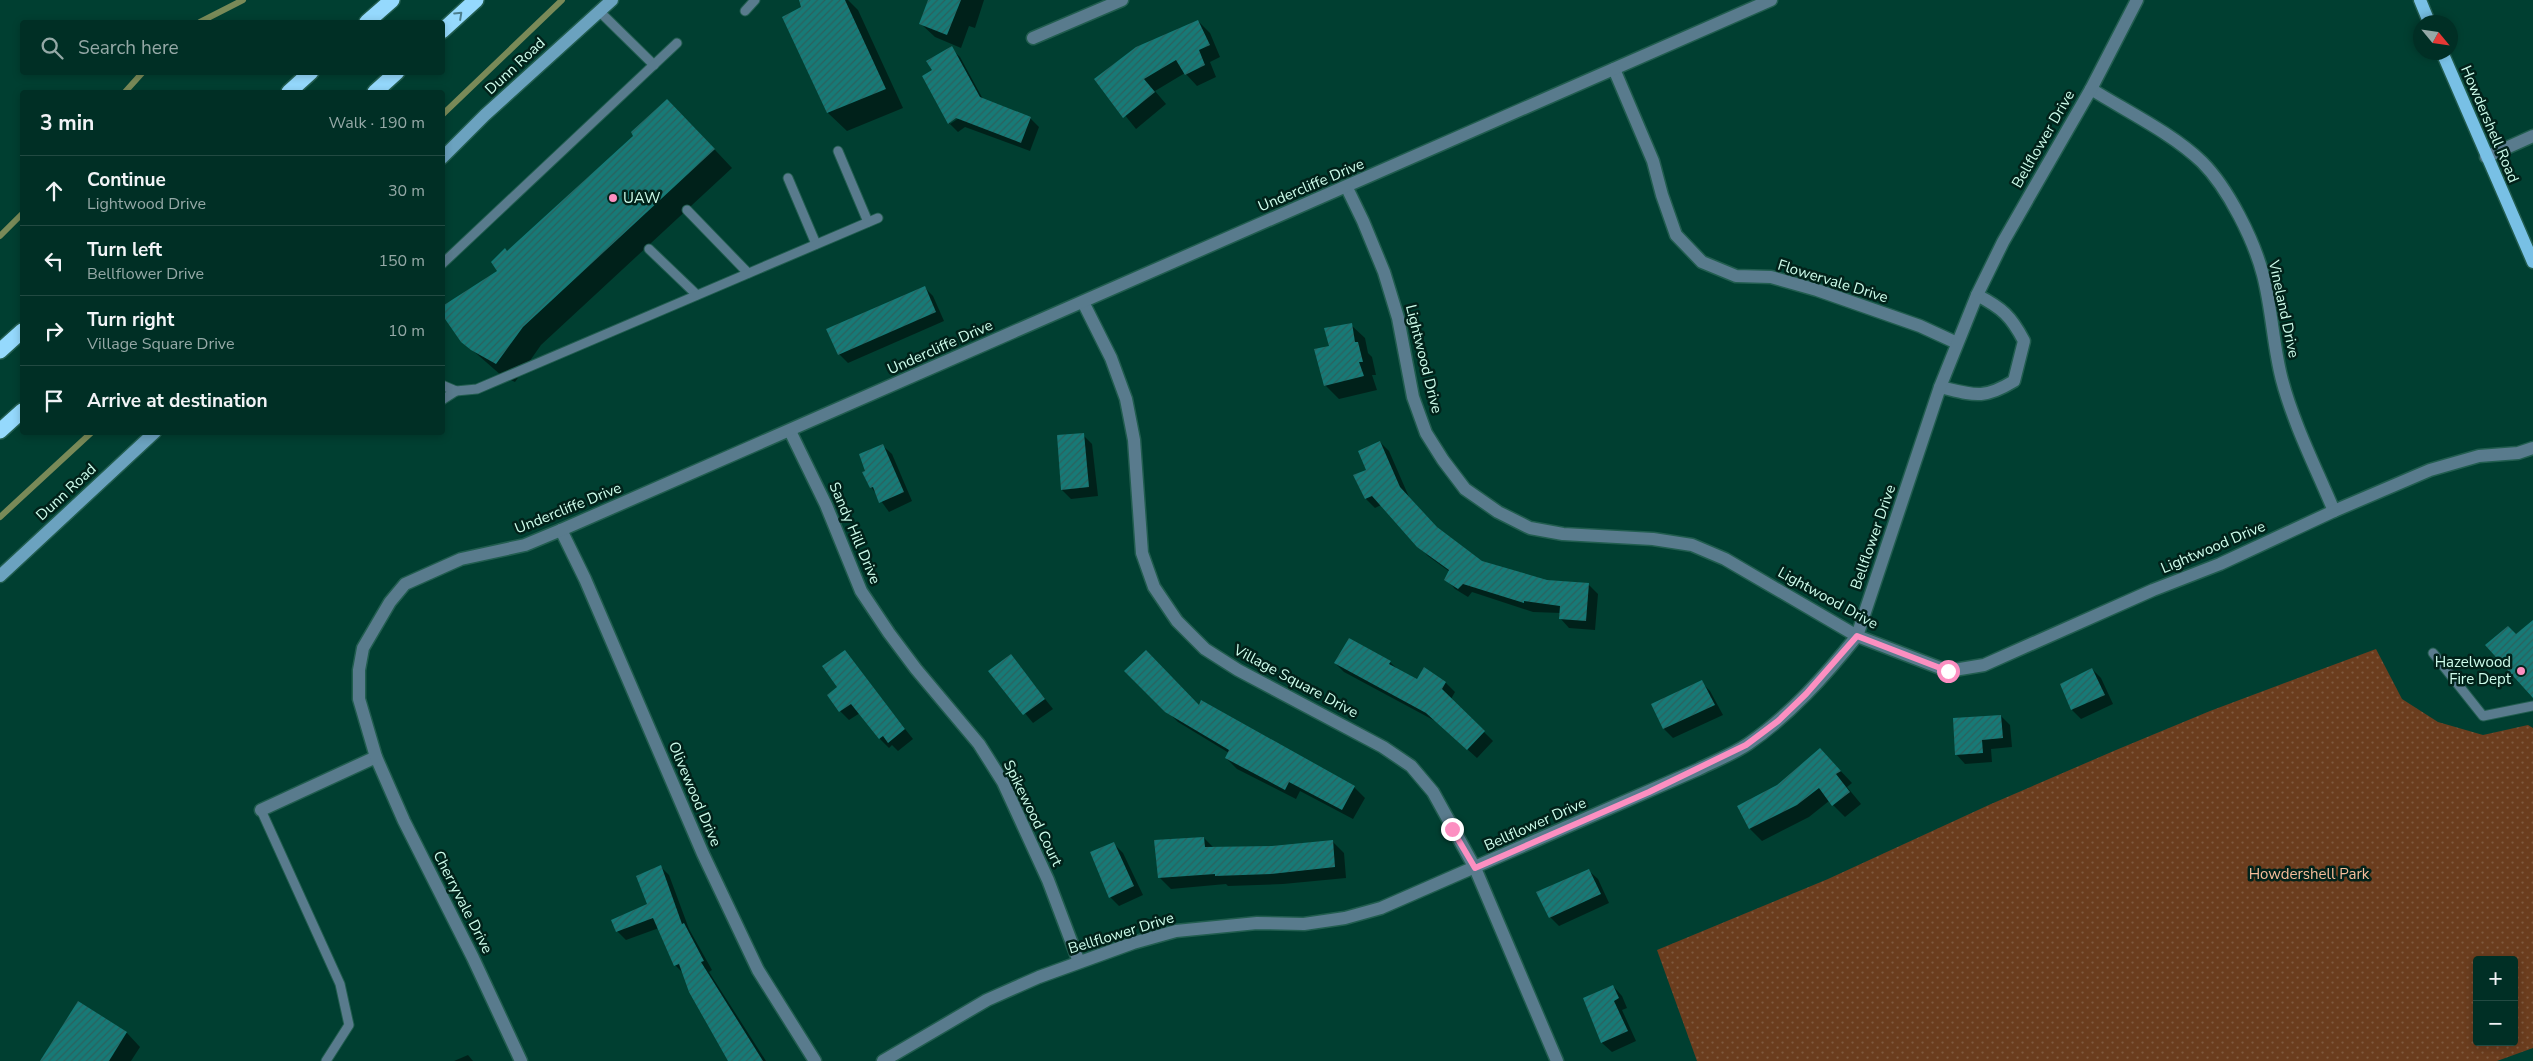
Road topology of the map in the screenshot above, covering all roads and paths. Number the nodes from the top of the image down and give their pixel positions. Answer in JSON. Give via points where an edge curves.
{"nodes":[{"id":1,"x":392,"y":0,"type":"edge"},
{"id":2,"x":476,"y":0,"type":"edge"},
{"id":3,"x":612,"y":0,"type":"edge"},
{"id":4,"x":755,"y":0,"type":"edge"},
{"id":5,"x":1122,"y":0,"type":"edge"},
{"id":6,"x":1772,"y":0,"type":"edge"},
{"id":7,"x":2137,"y":0,"type":"edge"},
{"id":8,"x":2420,"y":0,"type":"edge"},
{"id":9,"x":599,"y":11,"type":"junction"},
{"id":10,"x":744,"y":11,"type":"dead end"},
{"id":11,"x":2426,"y":15,"type":"edge"},
{"id":12,"x":369,"y":20,"type":"edge"},
{"id":13,"x":445,"y":28,"type":"edge"},
{"id":14,"x":1033,"y":38,"type":"dead end"},
{"id":15,"x":677,"y":43,"type":"dead end"},
{"id":16,"x":2445,"y":60,"type":"edge"},
{"id":17,"x":654,"y":65,"type":"junction"},
{"id":18,"x":1614,"y":69,"type":"junction"},
{"id":19,"x":308,"y":75,"type":"edge"},
{"id":20,"x":394,"y":75,"type":"edge"},
{"id":21,"x":2091,"y":89,"type":"junction"},
{"id":22,"x":291,"y":90,"type":"edge"},
{"id":23,"x":377,"y":90,"type":"edge"},
{"id":24,"x":2533,"y":136,"type":"edge"},
{"id":25,"x":838,"y":150,"type":"dead end"},
{"id":26,"x":445,"y":155,"type":"edge"},
{"id":27,"x":2486,"y":157,"type":"junction"},
{"id":28,"x":788,"y":178,"type":"dead end"},
{"id":29,"x":1347,"y":188,"type":"junction"},
{"id":30,"x":687,"y":210,"type":"dead end"},
{"id":31,"x":878,"y":218,"type":"dead end"},
{"id":32,"x":868,"y":222,"type":"junction"},
{"id":33,"x":816,"y":244,"type":"junction"},
{"id":34,"x":649,"y":250,"type":"dead end"},
{"id":35,"x":445,"y":261,"type":"edge"},
{"id":36,"x":2533,"y":262,"type":"edge"},
{"id":37,"x":748,"y":273,"type":"junction"},
{"id":38,"x":697,"y":295,"type":"junction"},
{"id":39,"x":1977,"y":295,"type":"junction"},
{"id":40,"x":1083,"y":302,"type":"junction"},
{"id":41,"x":20,"y":333,"type":"edge"},
{"id":42,"x":1957,"y":343,"type":"junction"},
{"id":43,"x":0,"y":351,"type":"edge"},
{"id":44,"x":445,"y":386,"type":"edge"},
{"id":45,"x":1940,"y":387,"type":"junction"},
{"id":46,"x":456,"y":391,"type":"junction"},
{"id":47,"x":445,"y":398,"type":"edge"},
{"id":48,"x":20,"y":413,"type":"edge"},
{"id":49,"x":0,"y":431,"type":"edge"},
{"id":50,"x":790,"y":431,"type":"junction"},
{"id":51,"x":152,"y":435,"type":"edge"},
{"id":52,"x":2533,"y":448,"type":"edge"},
{"id":53,"x":2334,"y":511,"type":"junction"},
{"id":54,"x":561,"y":530,"type":"junction"},
{"id":55,"x":0,"y":576,"type":"edge"},
{"id":56,"x":1857,"y":636,"type":"junction"},
{"id":57,"x":2432,"y":653,"type":"dead end"},
{"id":58,"x":916,"y":669,"type":"joint"},
{"id":59,"x":2533,"y":706,"type":"edge"},
{"id":60,"x":376,"y":757,"type":"junction"},
{"id":61,"x":261,"y":810,"type":"joint"},
{"id":62,"x":1475,"y":868,"type":"junction"},
{"id":63,"x":1079,"y":962,"type":"junction"},
{"id":64,"x":326,"y":1061,"type":"edge"},
{"id":65,"x":521,"y":1061,"type":"edge"},
{"id":66,"x":815,"y":1061,"type":"edge"},
{"id":67,"x":883,"y":1061,"type":"edge"},
{"id":68,"x":1557,"y":1061,"type":"edge"}],
"edges":[{"from":1,"to":12,"type":"highway"},
{"from":13,"to":2,"type":"highway","one_way":true},
{"from":3,"to":9,"type":"street","name":"Dunn Road"},
{"from":4,"to":10,"type":"lane"},
{"from":5,"to":14,"type":"street"},
{"from":6,"to":18,"type":"street","name":"Undercliffe Drive"},
{"from":7,"to":21,"type":"street","name":"Bellflower Drive"},
{"from":8,"to":11,"type":"main road"},
{"from":9,"to":17,"type":"lane"},
{"from":9,"to":26,"type":"street","name":"Dunn Road"},
{"from":15,"to":17,"type":"lane"},
{"from":16,"to":27,"type":"main road","name":"Howdershell Road"},
{"from":17,"to":35,"type":"lane"},
{"from":18,"to":29,"type":"street","name":"Undercliffe Drive"},
{"from":18,"to":42,"type":"street","name":"Flowervale Drive","via":[[1653,161],[1676,235],[1702,262],[1736,276],[1771,277],[1817,290],[1920,326]]},
{"from":19,"to":22,"type":"highway"},
{"from":20,"to":23,"type":"highway"},
{"from":21,"to":39,"type":"street","name":"Bellflower Drive"},
{"from":21,"to":53,"type":"street","name":"Vineland Drive","via":[[2172,139],[2202,162],[2229,198],[2263,274],[2281,379]]},
{"from":24,"to":27,"type":"street"},
{"from":25,"to":32,"type":"lane"},
{"from":27,"to":36,"type":"main road","name":"Howdershell Road"},
{"from":28,"to":33,"type":"lane"},
{"from":29,"to":40,"type":"street","name":"Undercliffe Drive"},
{"from":29,"to":56,"type":"street","name":"Lightwood Drive","via":[[1384,272],[1398,318],[1413,397],[1426,433],[1465,489],[1498,512],[1530,528],[1692,546],[1725,559]]},
{"from":30,"to":37,"type":"lane"},
{"from":31,"to":32,"type":"lane"},
{"from":32,"to":33,"type":"lane"},
{"from":33,"to":37,"type":"lane"},
{"from":34,"to":38,"type":"lane"},
{"from":37,"to":38,"type":"lane"},
{"from":38,"to":46,"type":"lane","via":[[477,389]]},
{"from":39,"to":42,"type":"street","name":"Bellflower Drive"},
{"from":39,"to":45,"type":"street","via":[[1999,307],[2014,321],[2024,341],[2014,381],[1994,393],[1972,394]]},
{"from":40,"to":50,"type":"street","name":"Undercliffe Drive"},
{"from":40,"to":62,"type":"street","name":"Village Square Drive","via":[[1111,358],[1126,399],[1134,440],[1142,553],[1154,587],[1177,621],[1204,649],[1383,746],[1410,766],[1433,792]]},
{"from":41,"to":43,"type":"highway"},
{"from":42,"to":45,"type":"street","name":"Bellflower Drive"},
{"from":44,"to":46,"type":"lane"},
{"from":45,"to":56,"type":"street","name":"Bellflower Drive"},
{"from":46,"to":47,"type":"lane"},
{"from":48,"to":49,"type":"highway"},
{"from":50,"to":54,"type":"street","name":"Undercliffe Drive"},
{"from":50,"to":58,"type":"street","name":"Sandy Hill Drive","via":[[826,505],[861,591]]},
{"from":51,"to":55,"type":"street","name":"Dunn Road"},
{"from":52,"to":53,"type":"street","name":"Lightwood Drive","via":[[2518,453],[2479,456],[2430,470]]},
{"from":53,"to":56,"type":"street","name":"Lightwood Drive","via":[[2220,564],[1984,665],[1948,671]]},
{"from":54,"to":60,"type":"street","name":"Undercliffe Drive","via":[[525,545],[461,559],[429,572],[405,584],[390,602],[363,648],[359,670],[359,699]]},
{"from":54,"to":66,"type":"street","name":"Olivewood Drive","via":[[715,881],[758,970]]},
{"from":56,"to":62,"type":"street","name":"Bellflower Drive","via":[[1806,694],[1746,745],[1658,788]]},
{"from":57,"to":59,"type":"lane","via":[[2483,716]]},
{"from":58,"to":63,"type":"street","name":"Spikewood Court","via":[[979,744],[1003,782],[1048,880]]},
{"from":60,"to":61,"type":"street"},
{"from":60,"to":65,"type":"street","name":"Cherryvale Drive"},
{"from":61,"to":64,"type":"lane","via":[[340,984],[349,1025]]},
{"from":62,"to":63,"type":"street","name":"Bellflower Drive","via":[[1381,908],[1345,918],[1304,924],[1257,923],[1176,931]]},
{"from":62,"to":68,"type":"street","name":"Village Square Drive"},
{"from":63,"to":67,"type":"street","name":"Bellflower Drive","via":[[987,1000]]}]}
